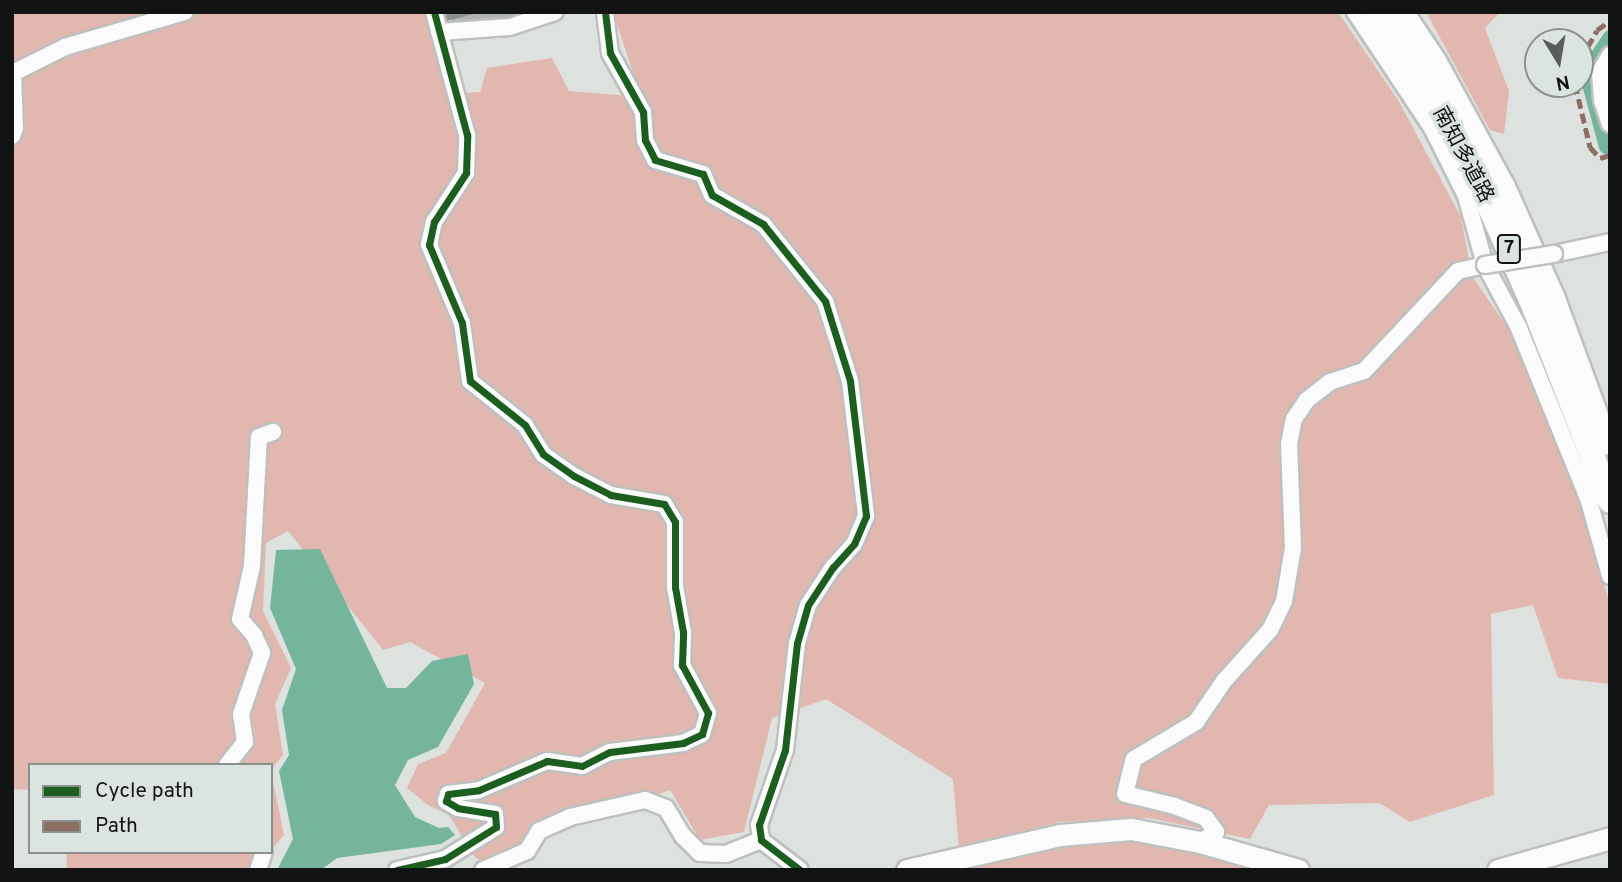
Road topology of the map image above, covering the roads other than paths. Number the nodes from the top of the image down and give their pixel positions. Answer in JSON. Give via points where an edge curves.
{"nodes":[{"id":1,"x":185,"y":12,"type":"edge"},
{"id":2,"x":434,"y":12,"type":"edge"},
{"id":3,"x":555,"y":12,"type":"edge"},
{"id":4,"x":605,"y":12,"type":"edge"},
{"id":5,"x":1355,"y":12,"type":"edge"},
{"id":6,"x":1378,"y":12,"type":"edge"},
{"id":7,"x":1401,"y":12,"type":"edge"},
{"id":8,"x":439,"y":32,"type":"junction"},
{"id":9,"x":1610,"y":55,"type":"edge"},
{"id":10,"x":1610,"y":124,"type":"edge"},
{"id":11,"x":12,"y":136,"type":"edge"},
{"id":12,"x":1610,"y":242,"type":"edge"},
{"id":13,"x":1485,"y":265,"type":"junction"},
{"id":14,"x":273,"y":432,"type":"dead end"},
{"id":15,"x":1610,"y":453,"type":"edge"},
{"id":16,"x":1610,"y":501,"type":"edge"},
{"id":17,"x":1610,"y":576,"type":"edge"},
{"id":18,"x":229,"y":763,"type":"edge"},
{"id":19,"x":1610,"y":838,"type":"edge"},
{"id":20,"x":761,"y":840,"type":"junction"},
{"id":21,"x":1200,"y":842,"type":"junction"},
{"id":22,"x":397,"y":870,"type":"edge"},
{"id":23,"x":483,"y":870,"type":"edge"},
{"id":24,"x":800,"y":870,"type":"edge"},
{"id":25,"x":907,"y":870,"type":"edge"},
{"id":26,"x":1298,"y":870,"type":"edge"},
{"id":27,"x":1498,"y":870,"type":"edge"}],
"edges":[{"from":1,"to":11,"type":"street","via":[[65,47],[13,73]]},
{"from":2,"to":8,"type":"street"},
{"from":3,"to":8,"type":"street","via":[[510,27]]},
{"from":4,"to":20,"type":"street","via":[[610,53],[643,112],[645,140],[655,160],[703,174],[712,195],[763,224],[825,301],[850,381],[866,516],[854,544],[808,605],[797,643],[785,750],[759,825]]},
{"from":5,"to":13,"type":"street","via":[[1432,128],[1466,196]]},
{"from":6,"to":16,"type":"highway","name":"南知多道路","number":"7","via":[[1416,70],[1484,194]]},
{"from":7,"to":15,"type":"highway","name":"南知多道路","number":"7","via":[[1461,108],[1514,212],[1553,299]]},
{"from":8,"to":22,"type":"street","via":[[467,135],[466,173],[433,222],[429,246],[462,323],[470,381],[525,425],[542,454],[574,476],[611,495],[664,505],[675,522],[682,665],[708,713],[702,734],[683,743],[610,752],[582,766],[547,761],[479,790],[448,794],[446,802],[458,808],[495,814],[496,827],[445,859]]},
{"from":9,"to":10,"type":"street","via":[[1600,72]]},
{"from":12,"to":13,"type":"street","bridge":true},
{"from":13,"to":17,"type":"street","via":[[1518,326],[1583,486]]},
{"from":13,"to":21,"type":"street","via":[[1458,271],[1364,371],[1330,382],[1307,400],[1294,419],[1289,444],[1293,548],[1284,601],[1269,631],[1224,681],[1196,722],[1133,759],[1125,794],[1206,818],[1216,832]]},
{"from":14,"to":18,"type":"street","via":[[259,437],[252,566],[240,619],[262,653],[241,714],[245,742]]},
{"from":19,"to":27,"type":"main road"},
{"from":20,"to":23,"type":"street","via":[[726,854],[700,853],[666,808],[645,800],[569,817],[539,831],[527,852]]},
{"from":20,"to":24,"type":"street"},
{"from":21,"to":25,"type":"main road","via":[[1131,829],[1060,835]]},
{"from":21,"to":26,"type":"main road"}]}
